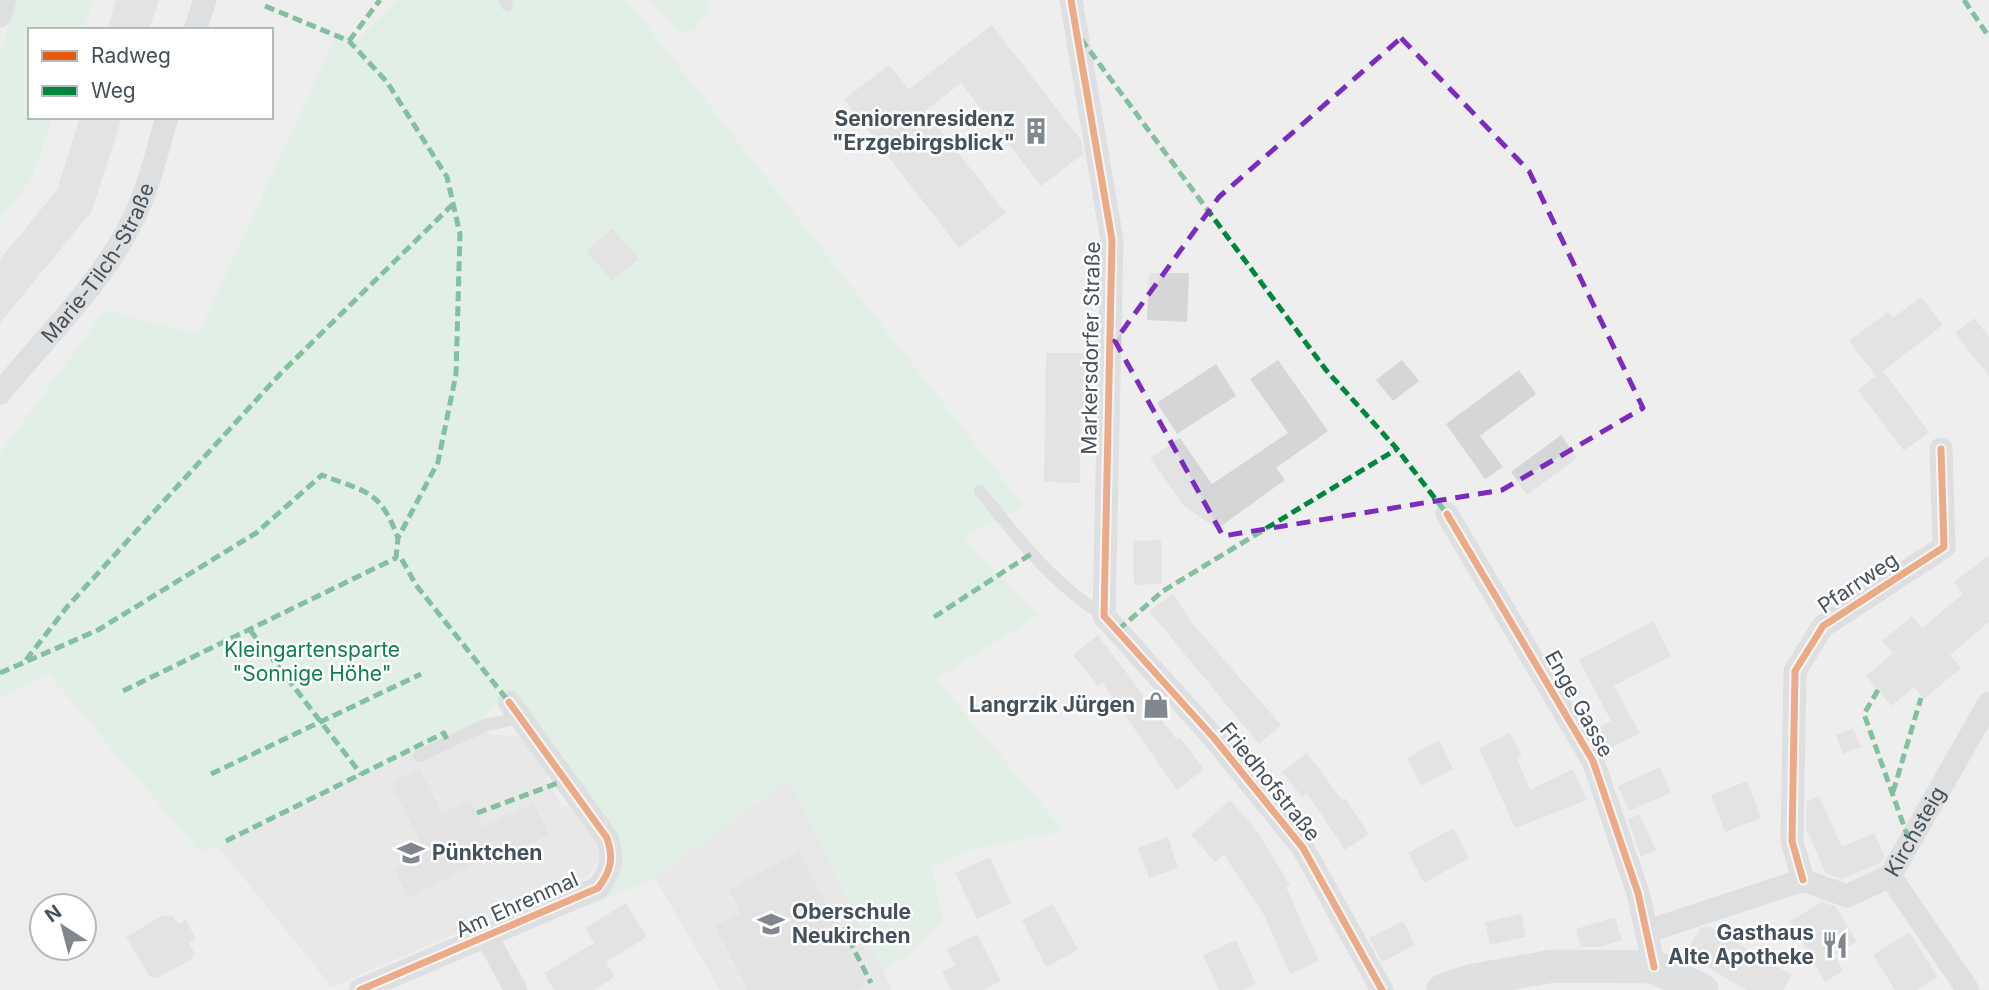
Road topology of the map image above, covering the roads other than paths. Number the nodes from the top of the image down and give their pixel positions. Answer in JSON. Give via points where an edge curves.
{"nodes":[{"id":1,"x":5,"y":0,"type":"edge"},
{"id":2,"x":205,"y":0,"type":"edge"},
{"id":3,"x":1071,"y":0,"type":"edge"},
{"id":4,"x":0,"y":16,"type":"edge"},
{"id":5,"x":196,"y":28,"type":"edge"},
{"id":6,"x":166,"y":119,"type":"edge"},
{"id":7,"x":0,"y":393,"type":"edge"},
{"id":8,"x":1941,"y":449,"type":"dead end"},
{"id":9,"x":981,"y":491,"type":"dead end"},
{"id":10,"x":1447,"y":514,"type":"dead end"},
{"id":11,"x":1104,"y":616,"type":"junction"},
{"id":12,"x":1989,"y":703,"type":"edge"},
{"id":13,"x":514,"y":710,"type":"joint"},
{"id":14,"x":419,"y":756,"type":"dead end"},
{"id":15,"x":1890,"y":876,"type":"junction"},
{"id":16,"x":1804,"y":880,"type":"junction"},
{"id":17,"x":1648,"y":931,"type":"junction"},
{"id":18,"x":487,"y":937,"type":"junction"},
{"id":19,"x":1654,"y":967,"type":"junction"},
{"id":20,"x":360,"y":990,"type":"edge"},
{"id":21,"x":516,"y":990,"type":"edge"},
{"id":22,"x":1382,"y":990,"type":"edge"},
{"id":23,"x":1443,"y":990,"type":"edge"},
{"id":24,"x":1702,"y":990,"type":"edge"},
{"id":25,"x":1968,"y":990,"type":"edge"}],
"edges":[{"from":1,"to":4,"type":"street"},
{"from":2,"to":5,"type":"street"},
{"from":3,"to":11,"type":"street","name":"Markersdorfer Straße","via":[[1112,240]]},
{"from":6,"to":7,"type":"street","name":"Marie-Tilch-Straße","via":[[139,208],[123,237],[101,271]]},
{"from":8,"to":16,"type":"street","name":"Pfarrweg","via":[[1944,547],[1823,625],[1795,671],[1792,841]]},
{"from":9,"to":11,"type":"lane","via":[[1021,543],[1070,594]]},
{"from":10,"to":17,"type":"street","name":"Enge Gasse","via":[[1593,761]]},
{"from":11,"to":22,"type":"street","name":"Friedhofstraße","via":[[1214,738],[1303,848]]},
{"from":12,"to":15,"type":"street","name":"Kirchsteig"},
{"from":13,"to":14,"type":"lane"},
{"from":13,"to":18,"type":"street","name":"Am Ehrenmal","via":[[596,820],[607,838],[612,864],[598,888]]},
{"from":15,"to":16,"type":"street","via":[[1847,896]]},
{"from":15,"to":25,"type":"street","name":"Kirchsteig"},
{"from":16,"to":17,"type":"street"},
{"from":17,"to":19,"type":"street","name":"Enge Gasse"},
{"from":18,"to":20,"type":"street","name":"Am Ehrenmal"},
{"from":18,"to":21,"type":"street"},
{"from":19,"to":23,"type":"main road","via":[[1553,966]]},
{"from":19,"to":24,"type":"main road"}]}
